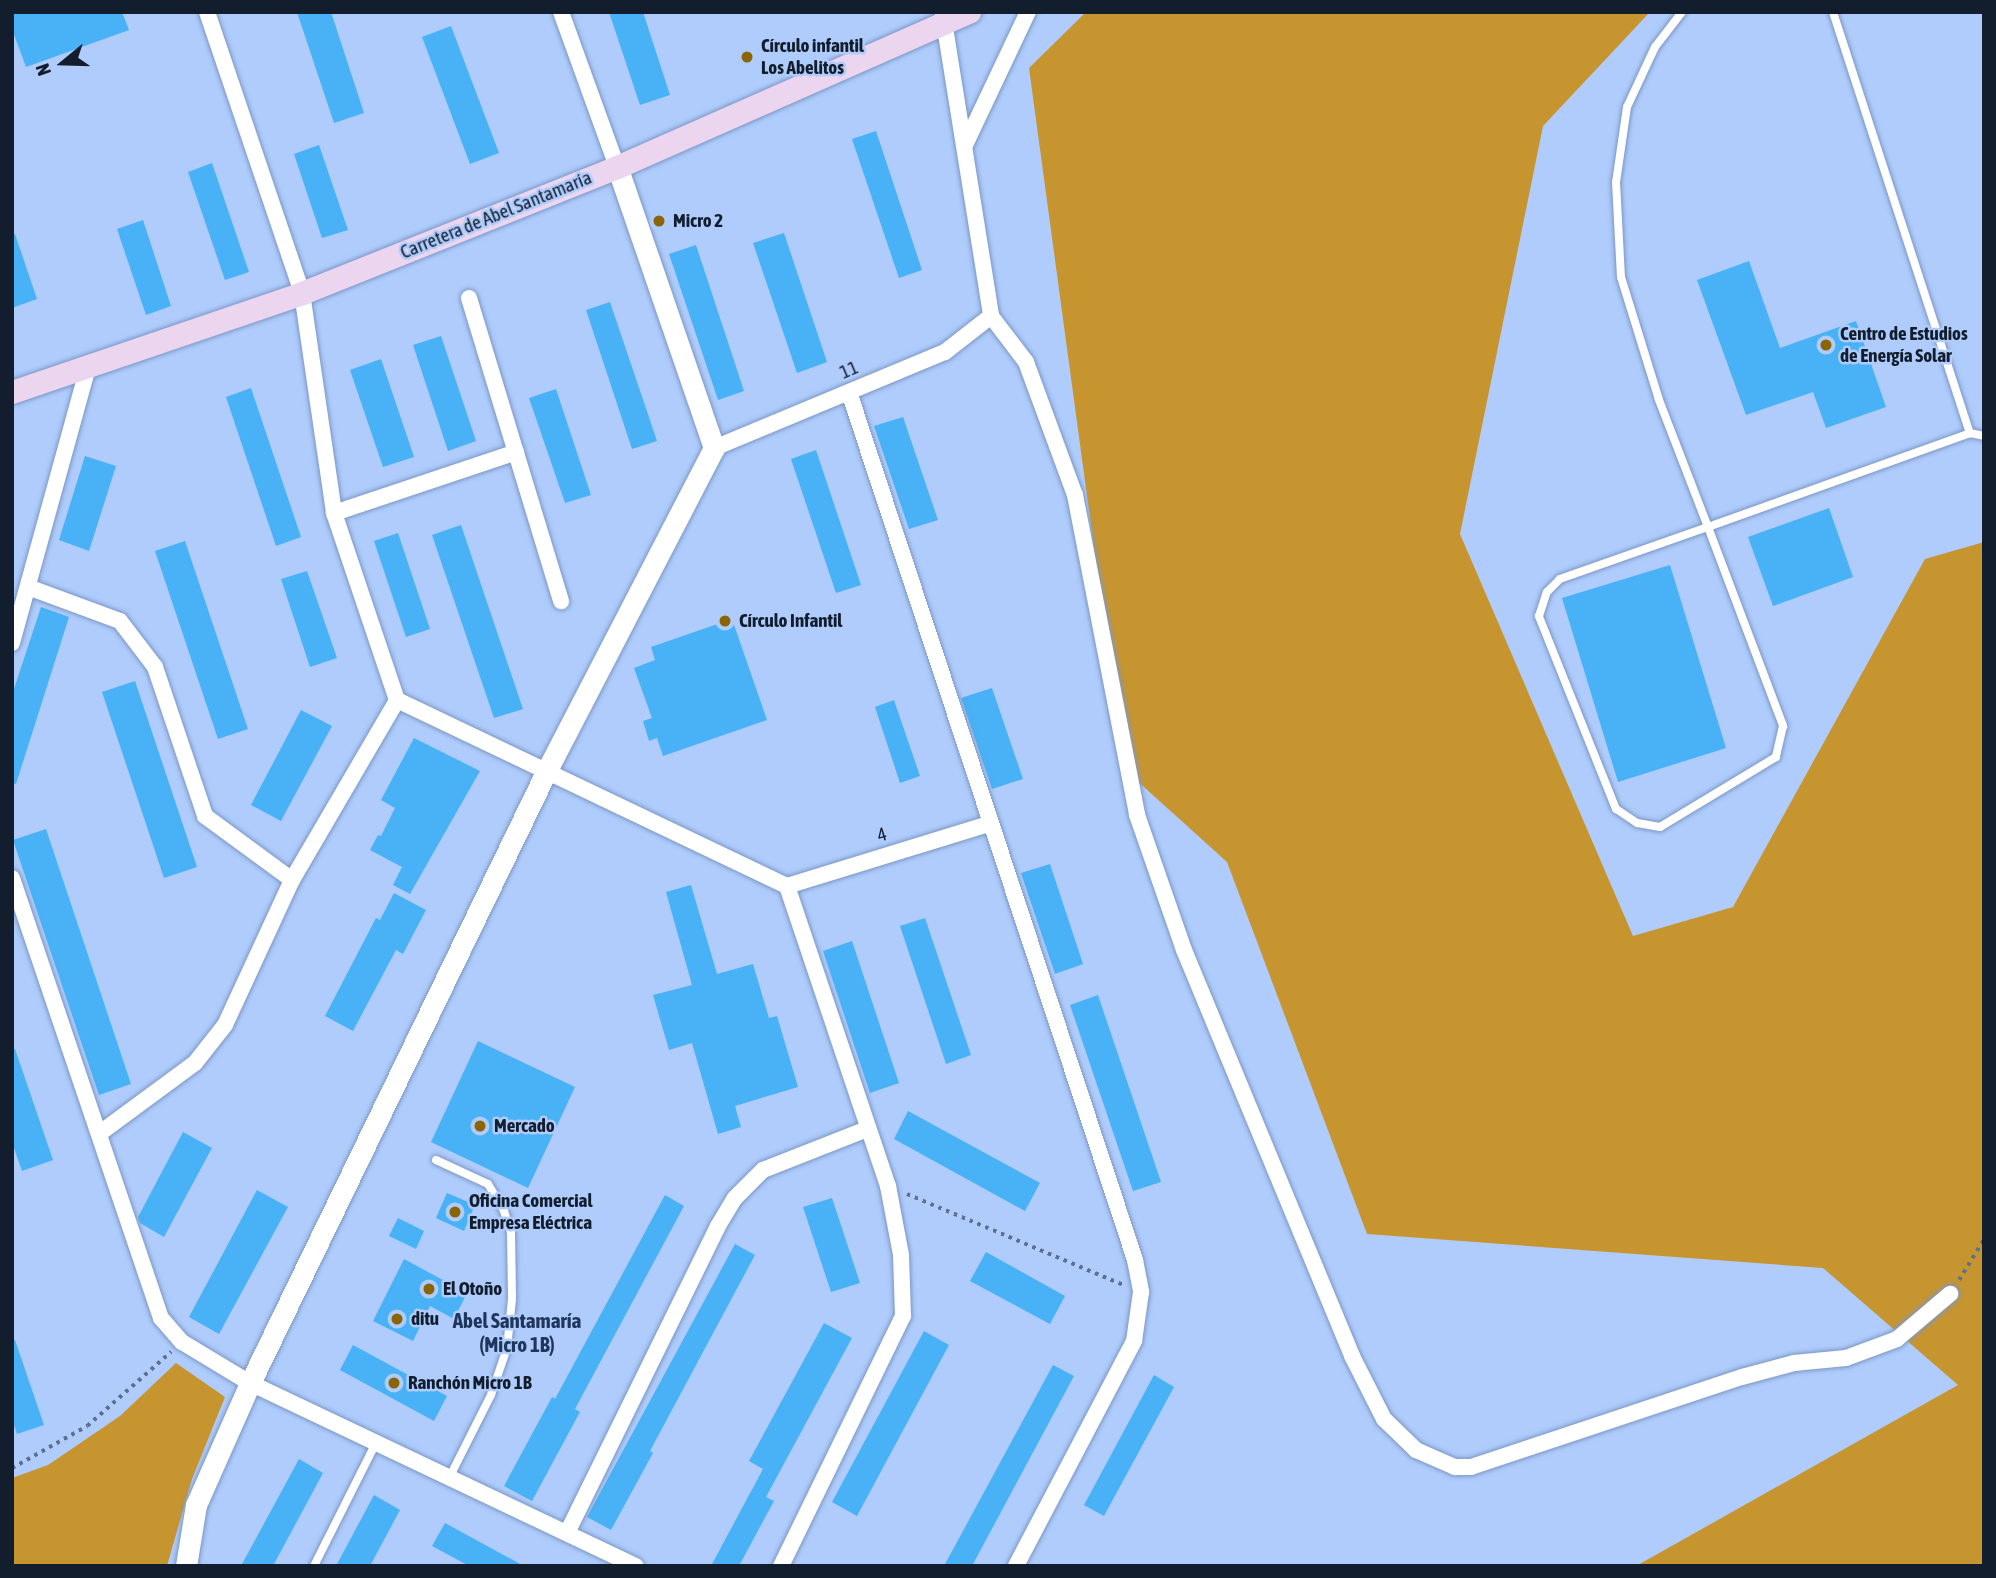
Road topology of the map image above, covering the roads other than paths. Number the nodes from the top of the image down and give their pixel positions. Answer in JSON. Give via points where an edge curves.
{"nodes":[{"id":1,"x":206,"y":12,"type":"edge"},
{"id":2,"x":561,"y":12,"type":"edge"},
{"id":3,"x":969,"y":12,"type":"edge"},
{"id":4,"x":1028,"y":12,"type":"edge"},
{"id":5,"x":1682,"y":12,"type":"edge"},
{"id":6,"x":1833,"y":12,"type":"edge"},
{"id":7,"x":944,"y":17,"type":"edge"},
{"id":8,"x":965,"y":145,"type":"junction"},
{"id":9,"x":617,"y":167,"type":"junction"},
{"id":10,"x":302,"y":293,"type":"junction"},
{"id":11,"x":469,"y":298,"type":"dead end"},
{"id":12,"x":991,"y":316,"type":"junction"},
{"id":13,"x":88,"y":367,"type":"junction"},
{"id":14,"x":12,"y":392,"type":"edge"},
{"id":15,"x":849,"y":393,"type":"junction"},
{"id":16,"x":1970,"y":433,"type":"junction"},
{"id":17,"x":1984,"y":436,"type":"edge"},
{"id":18,"x":714,"y":447,"type":"junction"},
{"id":19,"x":516,"y":452,"type":"junction"},
{"id":20,"x":334,"y":513,"type":"junction"},
{"id":21,"x":1708,"y":527,"type":"junction"},
{"id":22,"x":28,"y":587,"type":"junction"},
{"id":23,"x":561,"y":601,"type":"dead end"},
{"id":24,"x":12,"y":643,"type":"edge"},
{"id":25,"x":397,"y":700,"type":"junction"},
{"id":26,"x":548,"y":770,"type":"junction"},
{"id":27,"x":989,"y":824,"type":"junction"},
{"id":28,"x":12,"y":878,"type":"edge"},
{"id":29,"x":292,"y":880,"type":"junction"},
{"id":30,"x":787,"y":886,"type":"junction"},
{"id":31,"x":867,"y":1129,"type":"junction"},
{"id":32,"x":100,"y":1133,"type":"junction"},
{"id":33,"x":436,"y":1160,"type":"dead end"},
{"id":34,"x":1950,"y":1294,"type":"road end"},
{"id":35,"x":250,"y":1383,"type":"junction"},
{"id":36,"x":377,"y":1441,"type":"junction"},
{"id":37,"x":450,"y":1476,"type":"junction"},
{"id":38,"x":567,"y":1533,"type":"junction"},
{"id":39,"x":186,"y":1566,"type":"edge"},
{"id":40,"x":314,"y":1566,"type":"edge"},
{"id":41,"x":636,"y":1566,"type":"edge"},
{"id":42,"x":780,"y":1566,"type":"edge"},
{"id":43,"x":1016,"y":1566,"type":"edge"}],
"edges":[{"from":1,"to":10,"type":"street"},
{"from":2,"to":9,"type":"street"},
{"from":3,"to":7,"type":"main road","name":"Carretera de Abel Santamaría"},
{"from":4,"to":8,"type":"street"},
{"from":5,"to":21,"type":"lane","via":[[1655,47],[1626,107],[1616,181],[1621,277],[1659,400]]},
{"from":6,"to":16,"type":"lane"},
{"from":7,"to":8,"type":"street"},
{"from":7,"to":9,"type":"main road","name":"Carretera de Abel Santamaría"},
{"from":8,"to":12,"type":"street"},
{"from":9,"to":10,"type":"main road","name":"Carretera de Abel Santamaría"},
{"from":9,"to":18,"type":"street"},
{"from":10,"to":13,"type":"main road","name":"Carretera de Abel Santamaría"},
{"from":10,"to":20,"type":"street"},
{"from":11,"to":19,"type":"street"},
{"from":12,"to":15,"type":"street","name":"11","via":[[945,352]]},
{"from":12,"to":34,"type":"street","via":[[1026,362],[1075,495],[1137,814],[1184,950],[1352,1356],[1384,1419],[1398,1436],[1440,1462],[1471,1467],[1742,1377],[1794,1363],[1846,1358],[1897,1339]]},
{"from":13,"to":14,"type":"main road","name":"Carretera de Abel Santamaría"},
{"from":13,"to":22,"type":"street"},
{"from":15,"to":18,"type":"street","name":"11"},
{"from":15,"to":27,"type":"street"},
{"from":16,"to":17,"type":"lane"},
{"from":16,"to":21,"type":"lane"},
{"from":18,"to":26,"type":"street"},
{"from":19,"to":20,"type":"street"},
{"from":19,"to":23,"type":"street"},
{"from":20,"to":25,"type":"street"},
{"from":21,"to":21,"type":"lane","via":[[1783,726],[1776,757],[1660,827],[1637,823],[1616,809],[1539,616],[1547,592],[1560,579]]},
{"from":22,"to":24,"type":"street"},
{"from":22,"to":29,"type":"street","via":[[120,621],[155,667],[205,816]]},
{"from":25,"to":26,"type":"street"},
{"from":25,"to":29,"type":"street"},
{"from":26,"to":30,"type":"street"},
{"from":26,"to":35,"type":"street"},
{"from":27,"to":30,"type":"street","name":"4"},
{"from":27,"to":43,"type":"street","via":[[1135,1260],[1141,1292],[1134,1341]]},
{"from":28,"to":32,"type":"street"},
{"from":29,"to":32,"type":"street","via":[[225,1025],[195,1063]]},
{"from":30,"to":31,"type":"street"},
{"from":31,"to":38,"type":"street","via":[[763,1170],[735,1198]]},
{"from":31,"to":42,"type":"street","via":[[888,1186],[901,1255],[903,1316]]},
{"from":32,"to":35,"type":"street","via":[[161,1318],[182,1342]]},
{"from":33,"to":37,"type":"lane","via":[[488,1184],[510,1232],[512,1299],[507,1348],[491,1395]]},
{"from":35,"to":36,"type":"street"},
{"from":35,"to":39,"type":"street","via":[[197,1505]]},
{"from":36,"to":37,"type":"street"},
{"from":36,"to":40,"type":"lane"},
{"from":37,"to":38,"type":"street"},
{"from":38,"to":41,"type":"street"}]}
